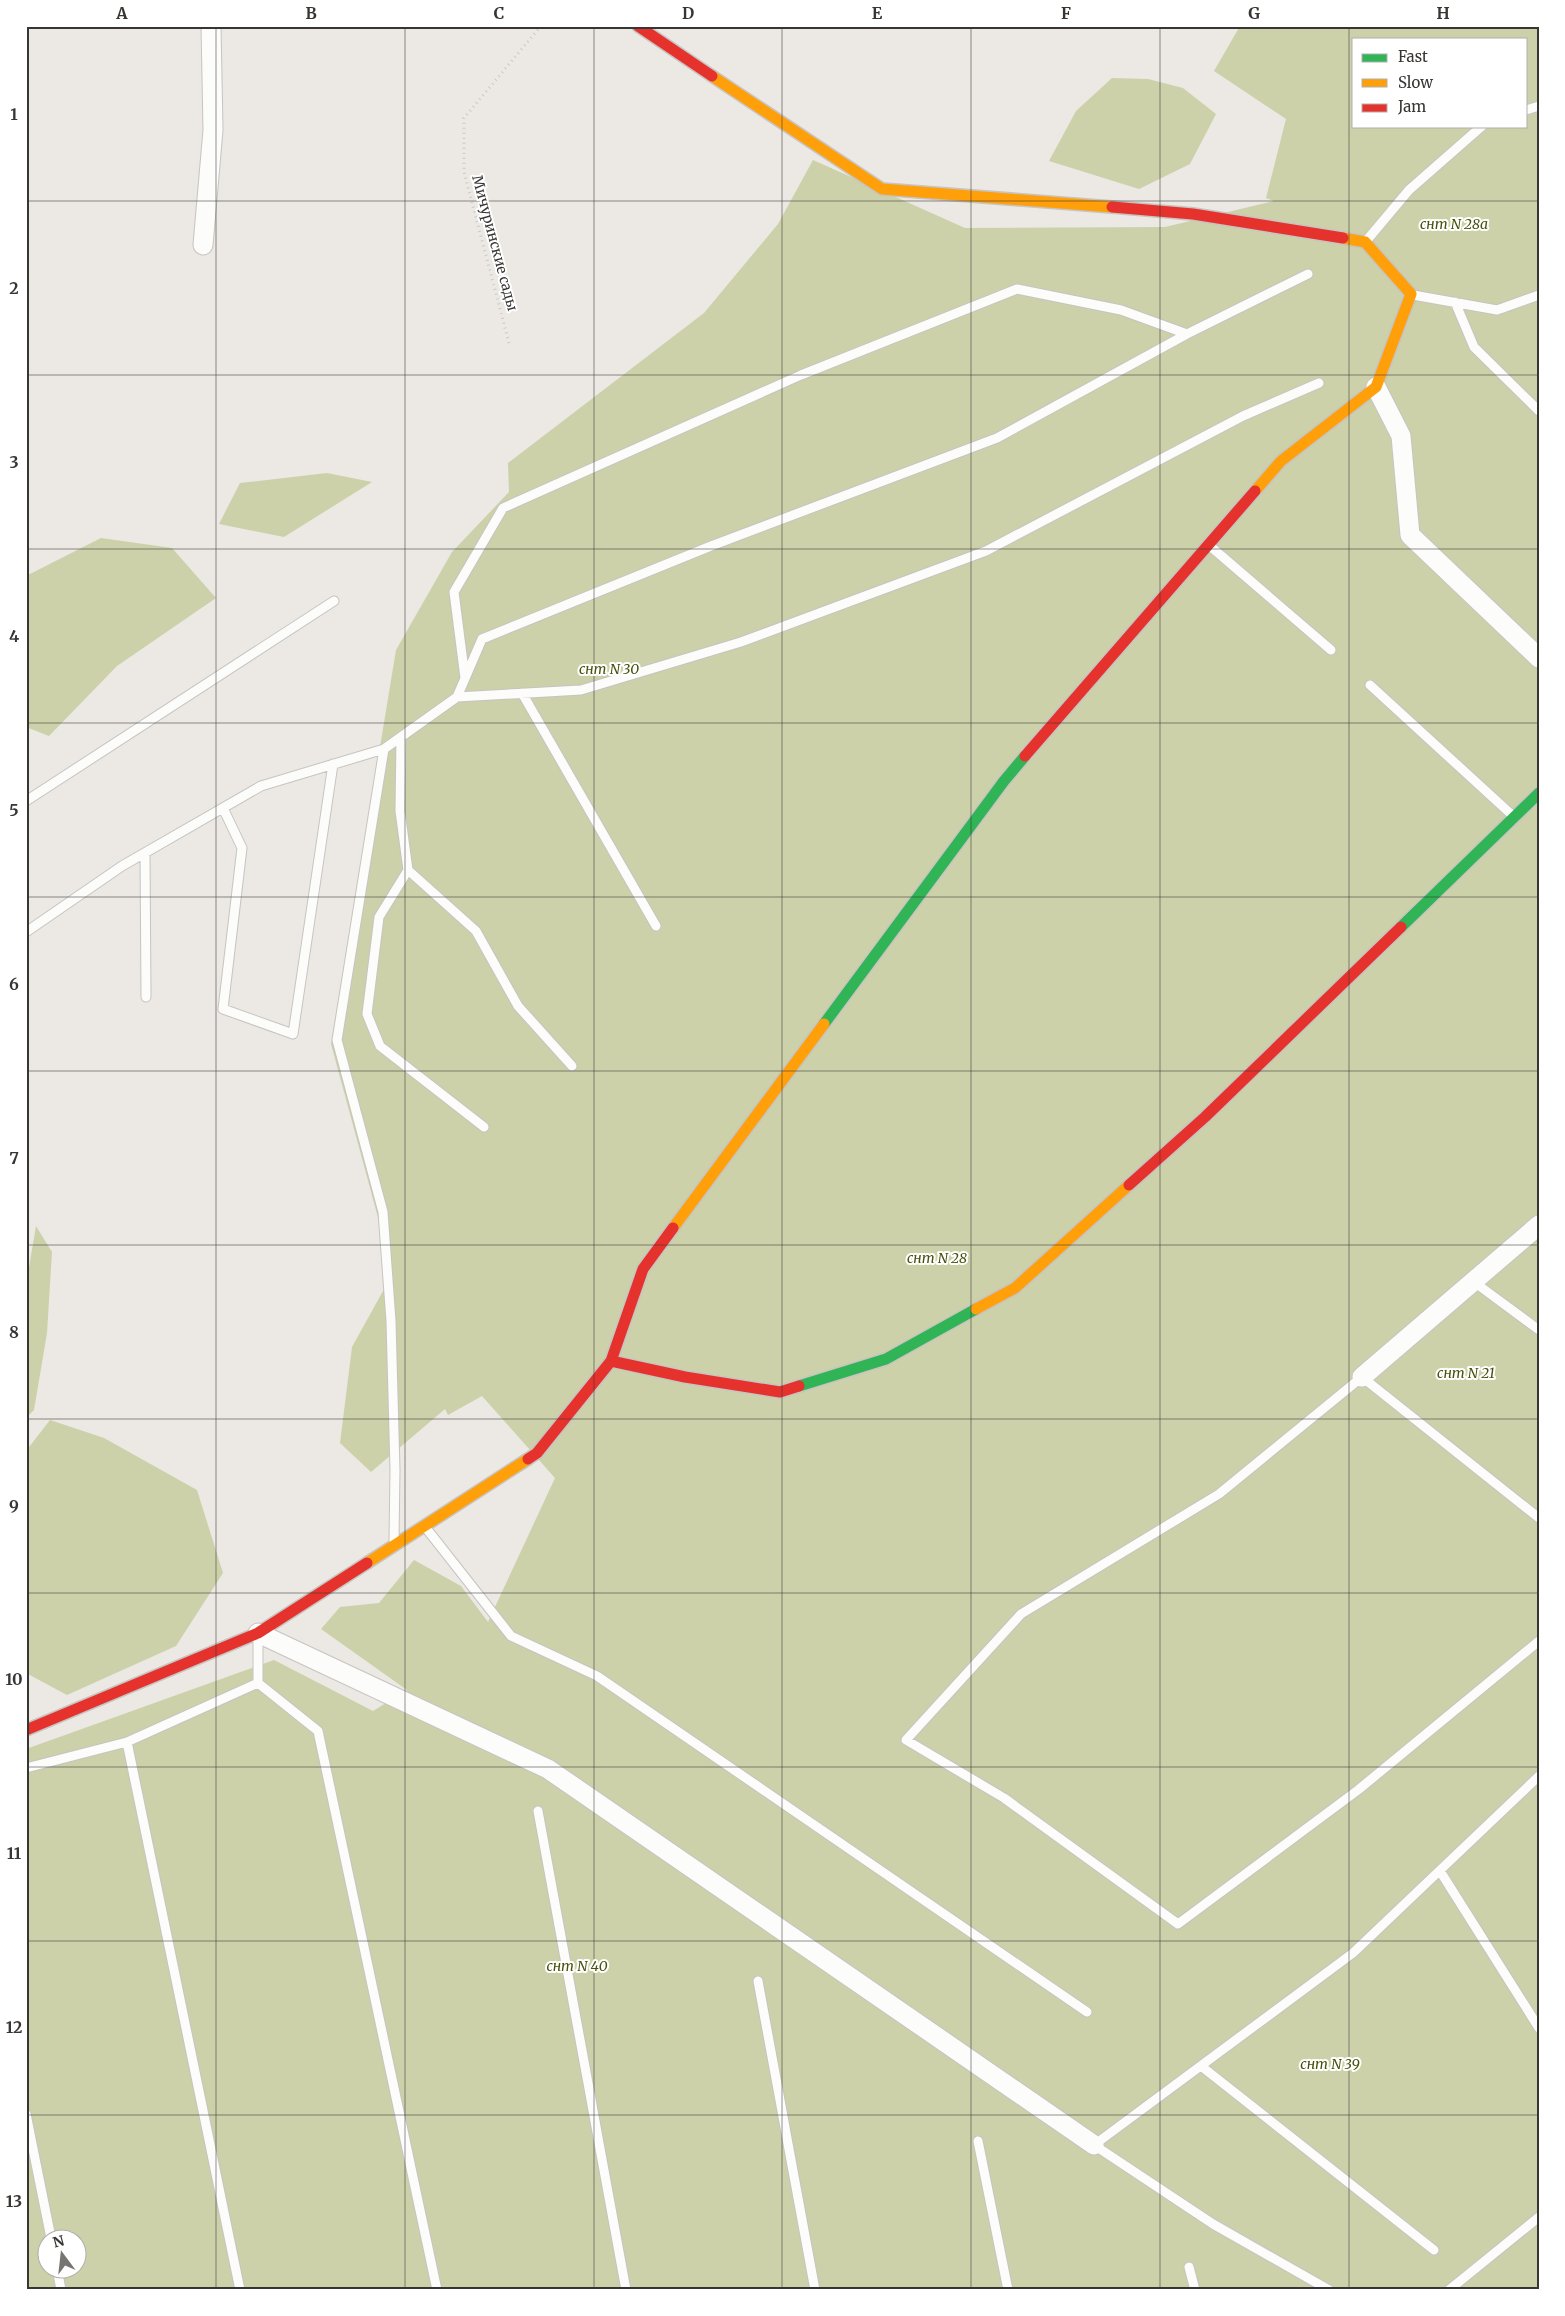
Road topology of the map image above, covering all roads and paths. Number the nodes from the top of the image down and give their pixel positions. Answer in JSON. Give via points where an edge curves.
{"nodes":[{"id":1,"x":210,"y":26,"type":"edge"},
{"id":2,"x":541,"y":26,"type":"edge"},
{"id":3,"x":638,"y":26,"type":"edge"},
{"id":4,"x":1480,"y":128,"type":"edge"},
{"id":5,"x":1365,"y":242,"type":"junction"},
{"id":6,"x":203,"y":245,"type":"dead end"},
{"id":7,"x":1308,"y":274,"type":"dead end"},
{"id":8,"x":1411,"y":294,"type":"junction"},
{"id":9,"x":1539,"y":295,"type":"edge"},
{"id":10,"x":1455,"y":302,"type":"junction"},
{"id":11,"x":1187,"y":334,"type":"junction"},
{"id":12,"x":509,"y":343,"type":"dead end"},
{"id":13,"x":1319,"y":383,"type":"dead end"},
{"id":14,"x":1376,"y":387,"type":"junction"},
{"id":15,"x":1539,"y":411,"type":"edge"},
{"id":16,"x":1209,"y":545,"type":"junction"},
{"id":17,"x":334,"y":601,"type":"dead end"},
{"id":18,"x":1331,"y":650,"type":"dead end"},
{"id":19,"x":1539,"y":658,"type":"edge"},
{"id":20,"x":465,"y":678,"type":"junction"},
{"id":21,"x":1370,"y":685,"type":"dead end"},
{"id":22,"x":522,"y":693,"type":"junction"},
{"id":23,"x":457,"y":697,"type":"junction"},
{"id":24,"x":401,"y":737,"type":"junction"},
{"id":25,"x":384,"y":749,"type":"junction"},
{"id":26,"x":332,"y":764,"type":"junction"},
{"id":27,"x":1539,"y":793,"type":"edge"},
{"id":28,"x":26,"y":801,"type":"edge"},
{"id":29,"x":223,"y":808,"type":"junction"},
{"id":30,"x":1514,"y":817,"type":"junction"},
{"id":31,"x":144,"y":853,"type":"junction"},
{"id":32,"x":408,"y":870,"type":"junction"},
{"id":33,"x":656,"y":926,"type":"dead end"},
{"id":34,"x":26,"y":932,"type":"edge"},
{"id":35,"x":146,"y":997,"type":"dead end"},
{"id":36,"x":572,"y":1066,"type":"dead end"},
{"id":37,"x":484,"y":1127,"type":"dead end"},
{"id":38,"x":1539,"y":1225,"type":"edge"},
{"id":39,"x":1474,"y":1282,"type":"junction"},
{"id":40,"x":1539,"y":1330,"type":"edge"},
{"id":41,"x":611,"y":1361,"type":"junction"},
{"id":42,"x":1362,"y":1377,"type":"junction"},
{"id":43,"x":1539,"y":1518,"type":"edge"},
{"id":44,"x":424,"y":1526,"type":"junction"},
{"id":45,"x":394,"y":1545,"type":"junction"},
{"id":46,"x":258,"y":1633,"type":"junction"},
{"id":47,"x":1539,"y":1641,"type":"edge"},
{"id":48,"x":258,"y":1683,"type":"junction"},
{"id":49,"x":26,"y":1730,"type":"edge"},
{"id":50,"x":127,"y":1742,"type":"junction"},
{"id":51,"x":26,"y":1768,"type":"edge"},
{"id":52,"x":1539,"y":1776,"type":"edge"},
{"id":53,"x":538,"y":1811,"type":"dead end"},
{"id":54,"x":1440,"y":1871,"type":"junction"},
{"id":55,"x":758,"y":1981,"type":"dead end"},
{"id":56,"x":1088,"y":2012,"type":"dead end"},
{"id":57,"x":1539,"y":2028,"type":"edge"},
{"id":58,"x":1201,"y":2066,"type":"junction"},
{"id":59,"x":26,"y":2114,"type":"edge"},
{"id":60,"x":978,"y":2141,"type":"dead end"},
{"id":61,"x":1094,"y":2145,"type":"junction"},
{"id":62,"x":1539,"y":2217,"type":"edge"},
{"id":63,"x":49,"y":2228,"type":"edge"},
{"id":64,"x":1434,"y":2250,"type":"dead end"},
{"id":65,"x":1189,"y":2267,"type":"dead end"},
{"id":66,"x":240,"y":2290,"type":"edge"},
{"id":67,"x":437,"y":2290,"type":"edge"},
{"id":68,"x":626,"y":2290,"type":"edge"},
{"id":69,"x":815,"y":2290,"type":"edge"},
{"id":70,"x":1008,"y":2290,"type":"edge"},
{"id":71,"x":1195,"y":2290,"type":"edge"},
{"id":72,"x":1329,"y":2290,"type":"edge"},
{"id":73,"x":1449,"y":2290,"type":"edge"}],
"edges":[{"from":1,"to":6,"type":"street","via":[[213,130]]},
{"from":2,"to":12,"type":"path","name":"Мичуринские сады","via":[[464,118],[464,172]]},
{"from":3,"to":5,"type":"street","via":[[882,189],[1194,214]]},
{"from":4,"to":5,"type":"lane","via":[[1409,190]]},
{"from":5,"to":8,"type":"street"},
{"from":7,"to":11,"type":"lane"},
{"from":8,"to":10,"type":"lane"},
{"from":8,"to":14,"type":"street"},
{"from":9,"to":10,"type":"lane","via":[[1497,310]]},
{"from":10,"to":15,"type":"lane","via":[[1474,347]]},
{"from":11,"to":20,"type":"lane","via":[[997,438],[711,546],[482,639]]},
{"from":11,"to":20,"type":"lane","via":[[1121,310],[1017,289],[801,375],[503,508],[454,592]]},
{"from":13,"to":22,"type":"lane","via":[[1243,416],[986,551],[741,642],[581,690]]},
{"from":14,"to":16,"type":"street","via":[[1282,460]]},
{"from":14,"to":19,"type":"street","via":[[1401,436],[1410,535]]},
{"from":16,"to":18,"type":"lane"},
{"from":16,"to":41,"type":"street","via":[[1004,781],[643,1268]]},
{"from":17,"to":28,"type":"lane"},
{"from":20,"to":23,"type":"lane"},
{"from":21,"to":30,"type":"lane"},
{"from":22,"to":23,"type":"lane"},
{"from":22,"to":33,"type":"lane"},
{"from":23,"to":24,"type":"lane"},
{"from":24,"to":25,"type":"lane"},
{"from":24,"to":32,"type":"lane","via":[[400,811]]},
{"from":25,"to":26,"type":"lane"},
{"from":25,"to":45,"type":"lane","via":[[337,1040],[383,1212],[391,1321]]},
{"from":26,"to":29,"type":"lane","via":[[261,786]]},
{"from":26,"to":29,"type":"lane","via":[[293,1034],[223,1009],[242,848]]},
{"from":27,"to":30,"type":"street"},
{"from":29,"to":31,"type":"lane"},
{"from":30,"to":41,"type":"street","via":[[1205,1117],[1016,1288],[886,1359],[780,1392],[685,1378]]},
{"from":31,"to":34,"type":"lane"},
{"from":31,"to":35,"type":"lane"},
{"from":32,"to":36,"type":"lane","via":[[476,931],[518,1006]]},
{"from":32,"to":37,"type":"lane","via":[[379,917],[367,1014],[380,1046]]},
{"from":38,"to":39,"type":"street"},
{"from":39,"to":40,"type":"lane"},
{"from":39,"to":42,"type":"street"},
{"from":41,"to":44,"type":"street","via":[[537,1453]]},
{"from":42,"to":43,"type":"lane"},
{"from":42,"to":47,"type":"lane","via":[[1219,1494],[1021,1614],[906,1740],[1004,1798],[1178,1924],[1358,1790]]},
{"from":44,"to":45,"type":"street"},
{"from":44,"to":56,"type":"lane","via":[[511,1636],[598,1676]]},
{"from":45,"to":46,"type":"street"},
{"from":46,"to":48,"type":"lane"},
{"from":46,"to":49,"type":"street"},
{"from":46,"to":61,"type":"street","via":[[548,1770]]},
{"from":48,"to":50,"type":"lane"},
{"from":48,"to":67,"type":"lane","via":[[318,1731]]},
{"from":50,"to":51,"type":"lane"},
{"from":50,"to":66,"type":"lane"},
{"from":52,"to":54,"type":"lane"},
{"from":53,"to":68,"type":"lane"},
{"from":54,"to":57,"type":"lane"},
{"from":54,"to":58,"type":"lane","via":[[1354,1953]]},
{"from":55,"to":69,"type":"lane"},
{"from":58,"to":61,"type":"lane"},
{"from":58,"to":64,"type":"lane"},
{"from":59,"to":63,"type":"lane"},
{"from":60,"to":70,"type":"lane"},
{"from":61,"to":72,"type":"lane","via":[[1213,2224]]},
{"from":62,"to":73,"type":"lane"},
{"from":65,"to":71,"type":"lane"}]}
